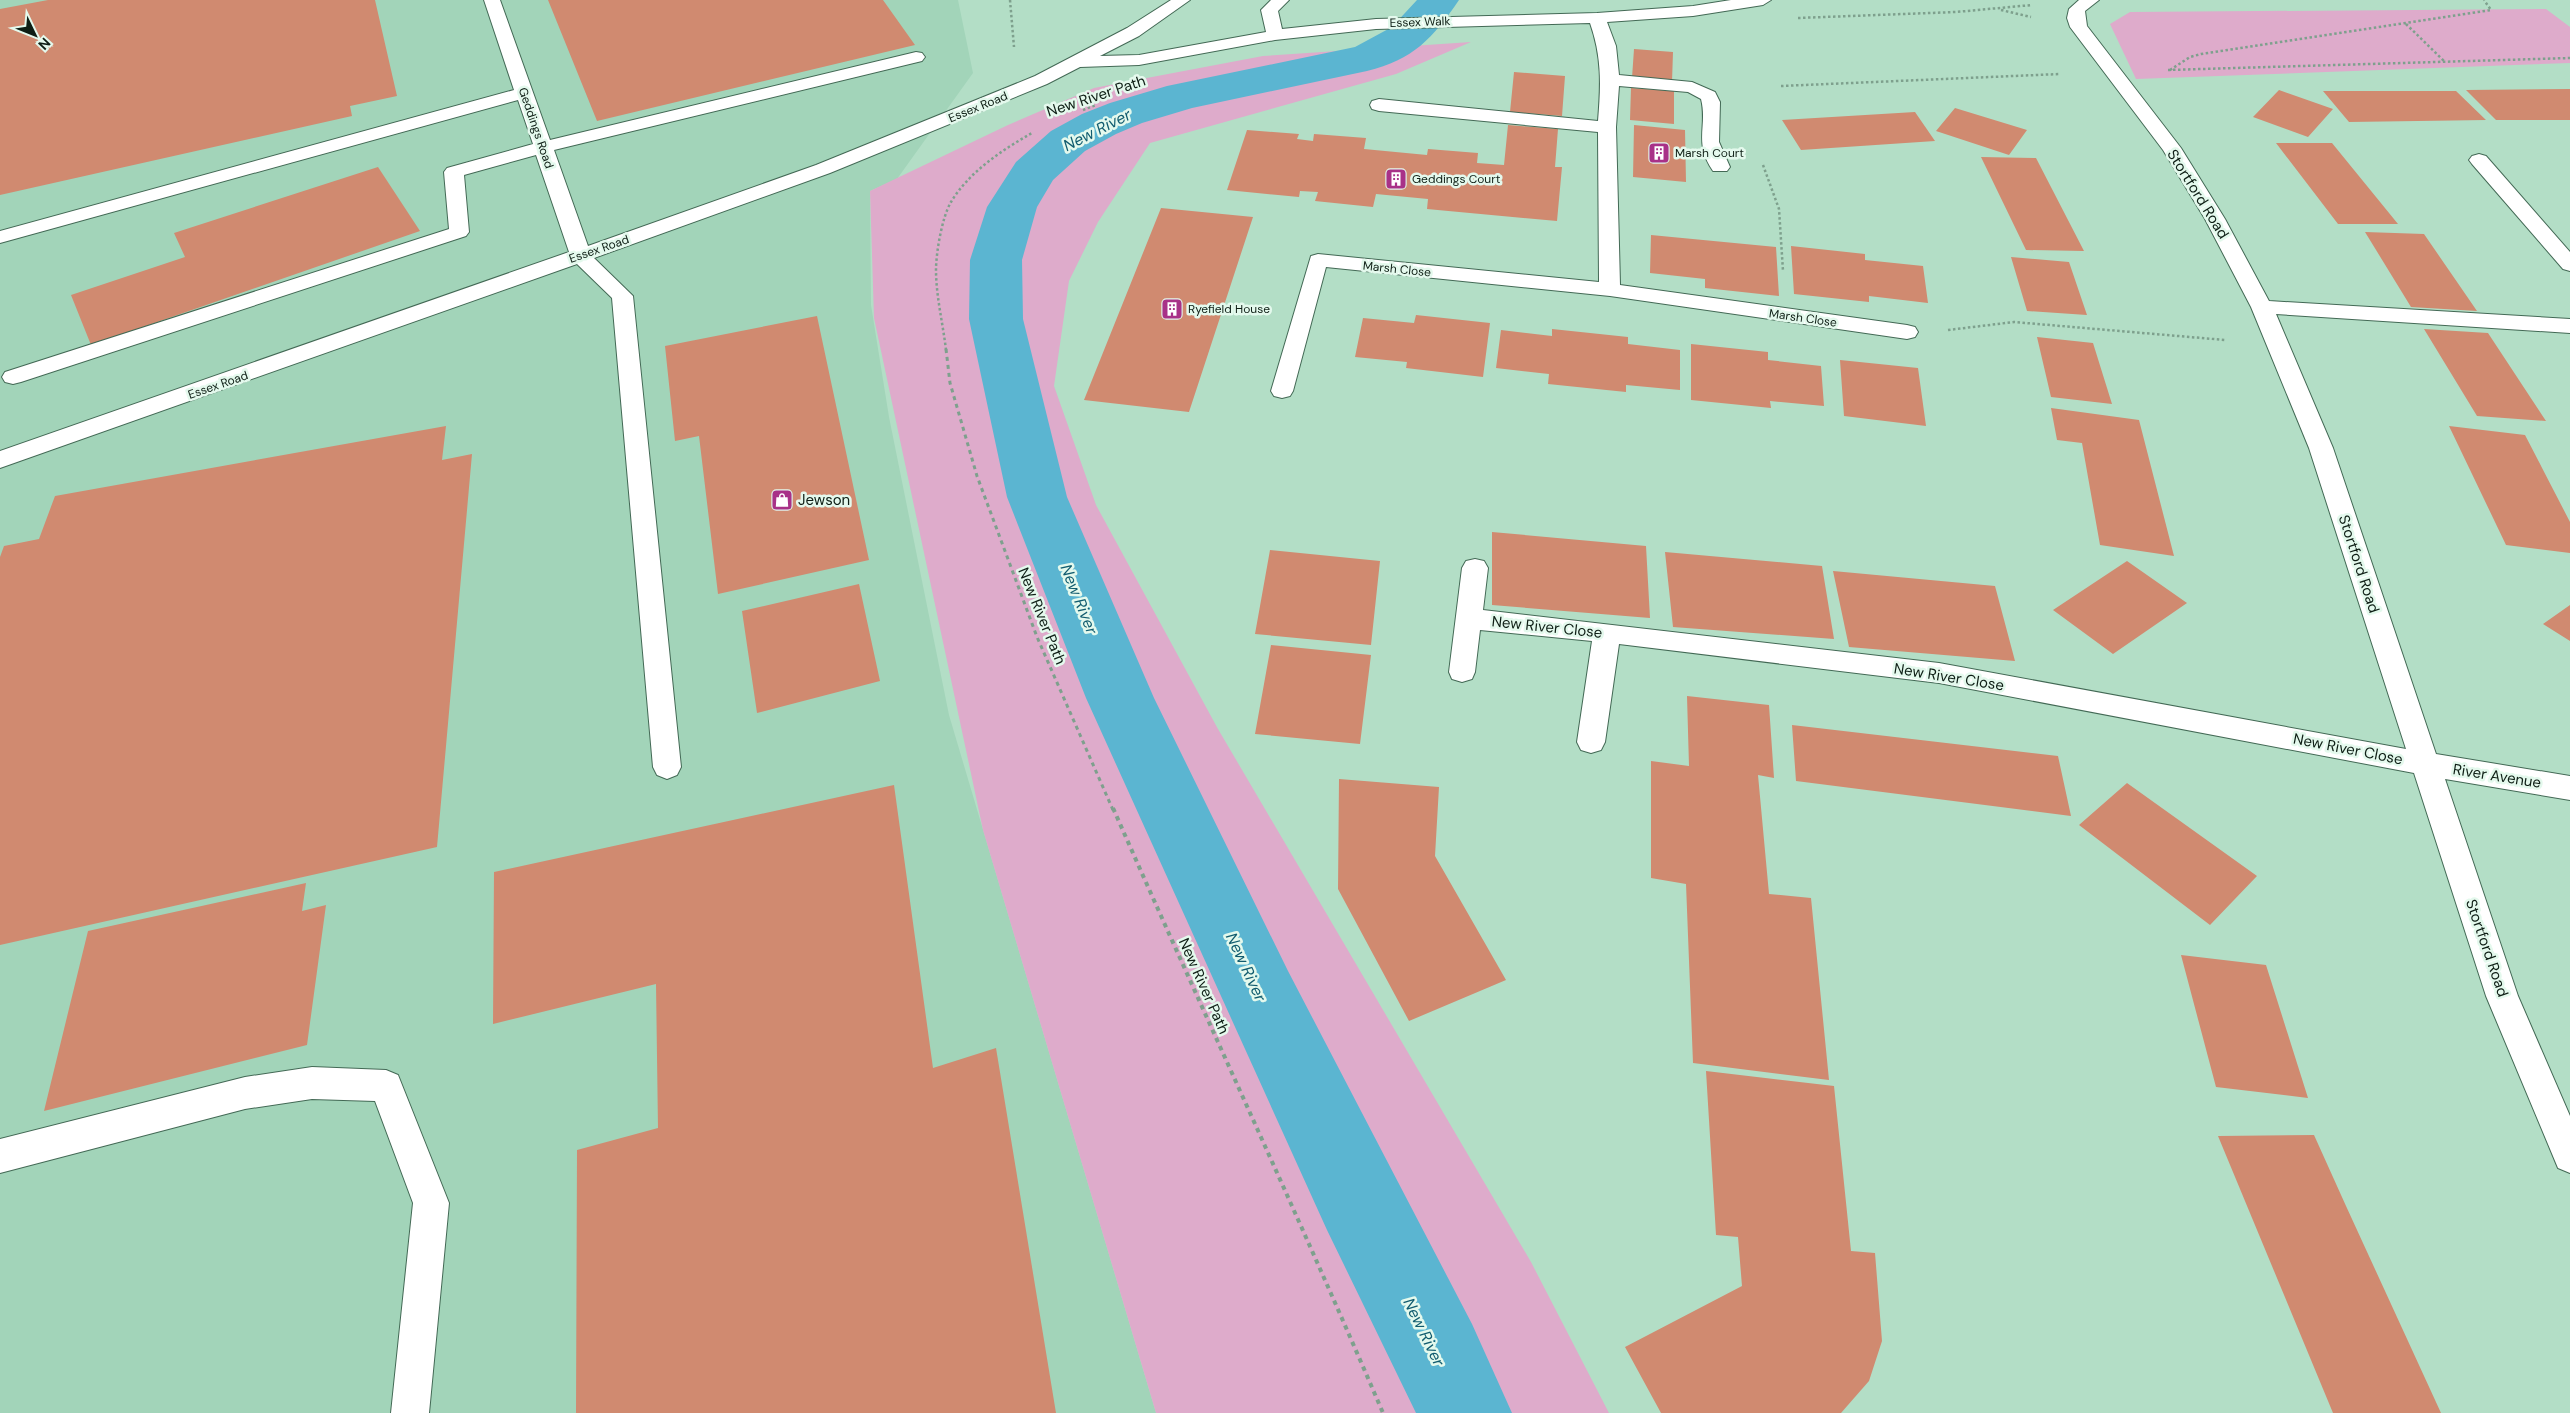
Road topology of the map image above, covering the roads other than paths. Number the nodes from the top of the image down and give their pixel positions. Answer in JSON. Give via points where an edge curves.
{"nodes":[{"id":1,"x":492,"y":0,"type":"edge"},
{"id":2,"x":1182,"y":0,"type":"edge"},
{"id":3,"x":1281,"y":0,"type":"edge"},
{"id":4,"x":1764,"y":0,"type":"edge"},
{"id":5,"x":2084,"y":4,"type":"edge"},
{"id":6,"x":1598,"y":18,"type":"junction"},
{"id":7,"x":1275,"y":36,"type":"junction"},
{"id":8,"x":916,"y":57,"type":"dead end"},
{"id":9,"x":1078,"y":62,"type":"junction"},
{"id":10,"x":1610,"y":80,"type":"junction"},
{"id":11,"x":524,"y":93,"type":"junction"},
{"id":12,"x":1379,"y":105,"type":"dead end"},
{"id":13,"x":1607,"y":127,"type":"junction"},
{"id":14,"x":543,"y":146,"type":"junction"},
{"id":15,"x":2479,"y":160,"type":"dead end"},
{"id":16,"x":1720,"y":168,"type":"dead end"},
{"id":17,"x":0,"y":237,"type":"edge"},
{"id":18,"x":581,"y":256,"type":"junction"},
{"id":19,"x":2570,"y":265,"type":"edge"},
{"id":20,"x":1610,"y":290,"type":"junction"},
{"id":21,"x":2262,"y":307,"type":"junction"},
{"id":22,"x":2570,"y":326,"type":"edge"},
{"id":23,"x":1907,"y":332,"type":"dead end"},
{"id":24,"x":13,"y":377,"type":"dead end"},
{"id":25,"x":1282,"y":391,"type":"dead end"},
{"id":26,"x":0,"y":460,"type":"edge"},
{"id":27,"x":1475,"y":568,"type":"dead end"},
{"id":28,"x":1470,"y":619,"type":"junction"},
{"id":29,"x":1607,"y":633,"type":"junction"},
{"id":30,"x":1462,"y":672,"type":"dead end"},
{"id":31,"x":1591,"y":742,"type":"dead end"},
{"id":32,"x":2424,"y":764,"type":"junction"},
{"id":33,"x":666,"y":767,"type":"dead end"},
{"id":34,"x":2570,"y":788,"type":"edge"},
{"id":35,"x":0,"y":1156,"type":"edge"},
{"id":36,"x":2570,"y":1156,"type":"edge"},
{"id":37,"x":410,"y":1413,"type":"edge"}],
"edges":[{"from":1,"to":11,"type":"street","name":"Geddings Road"},
{"from":2,"to":9,"type":"street","name":"Essex Road"},
{"from":3,"to":7,"type":"street","via":[[1269,10]]},
{"from":4,"to":6,"type":"street","name":"Essex Walk"},
{"from":5,"to":21,"type":"street","name":"Stortford Road","via":[[2076,18],[2079,27],[2171,148],[2216,219]]},
{"from":6,"to":7,"type":"street","name":"Essex Walk","via":[[1387,24]]},
{"from":6,"to":10,"type":"street","via":[[1607,46]]},
{"from":7,"to":9,"type":"street","name":"Essex Walk","via":[[1139,60]]},
{"from":8,"to":14,"type":"street"},
{"from":9,"to":18,"type":"street","name":"Essex Road","via":[[996,100],[823,169]]},
{"from":10,"to":13,"type":"street"},
{"from":10,"to":16,"type":"street","via":[[1692,87],[1709,96],[1710,136]]},
{"from":11,"to":14,"type":"street","name":"Geddings Road"},
{"from":11,"to":17,"type":"street"},
{"from":12,"to":13,"type":"street"},
{"from":13,"to":20,"type":"street"},
{"from":14,"to":18,"type":"street","name":"Geddings Road"},
{"from":14,"to":24,"type":"street","via":[[454,172],[459,232]]},
{"from":15,"to":19,"type":"street"},
{"from":18,"to":26,"type":"street","name":"Essex Road"},
{"from":18,"to":33,"type":"street","via":[[622,296]]},
{"from":20,"to":23,"type":"street","name":"Marsh Close"},
{"from":20,"to":25,"type":"street","name":"Marsh Close","via":[[1318,260]]},
{"from":21,"to":22,"type":"street"},
{"from":21,"to":32,"type":"street","name":"Stortford Road","via":[[2321,448]]},
{"from":27,"to":28,"type":"street"},
{"from":28,"to":29,"type":"street","name":"New River Close"},
{"from":28,"to":30,"type":"street"},
{"from":29,"to":31,"type":"street"},
{"from":29,"to":32,"type":"street","name":"New River Close","via":[[1939,673]]},
{"from":32,"to":34,"type":"street","name":"River Avenue"},
{"from":32,"to":36,"type":"street","name":"Stortford Road","via":[[2502,996]]},
{"from":35,"to":37,"type":"street","via":[[245,1093],[312,1083],[386,1086],[431,1203]]}]}
